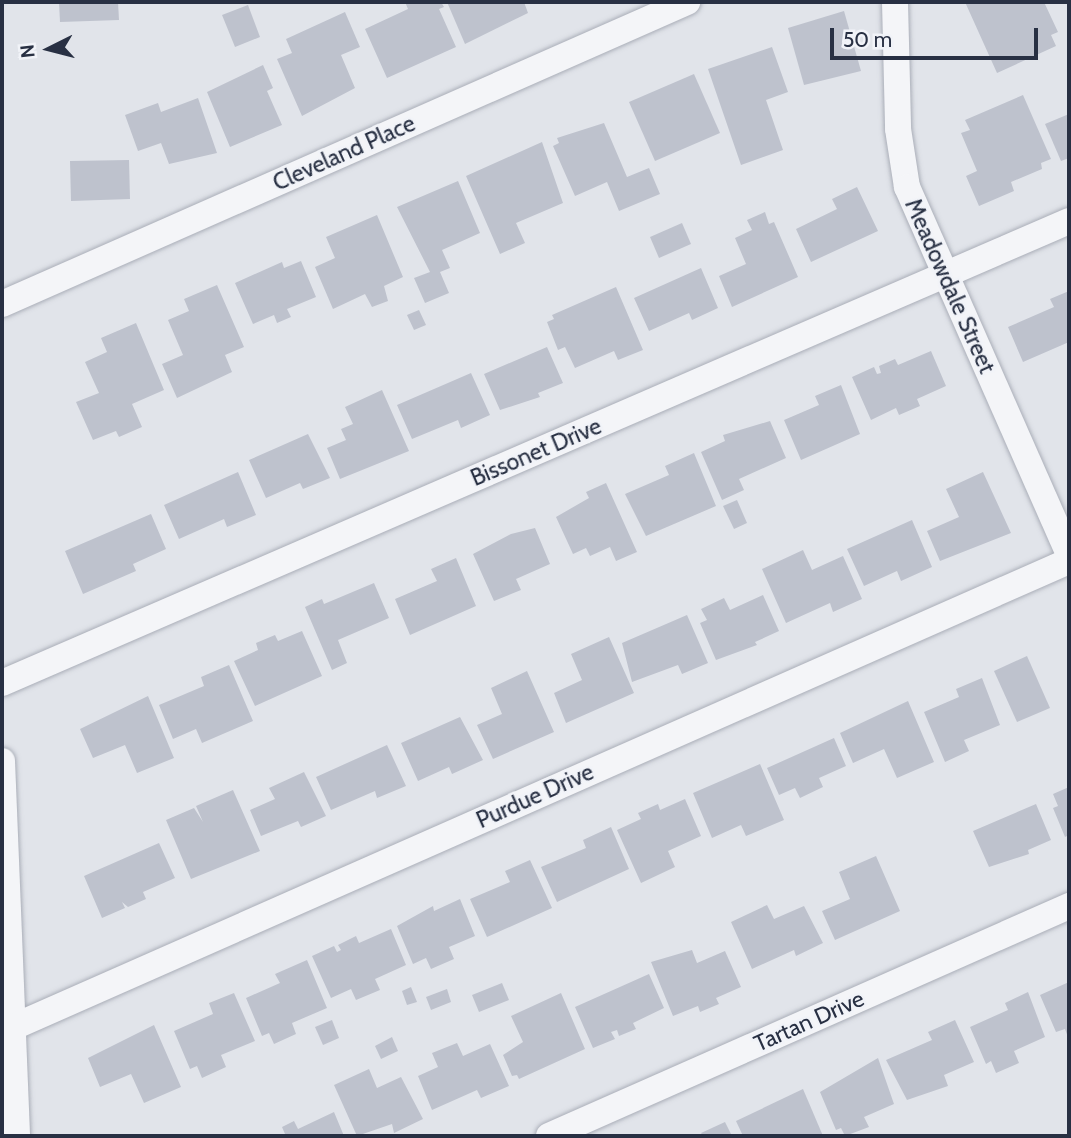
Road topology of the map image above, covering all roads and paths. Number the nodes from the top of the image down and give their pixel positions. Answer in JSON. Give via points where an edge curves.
{"nodes":[{"id":1,"x":687,"y":2,"type":"edge"},
{"id":2,"x":895,"y":2,"type":"edge"},
{"id":3,"x":1069,"y":221,"type":"edge"},
{"id":4,"x":944,"y":275,"type":"junction"},
{"id":5,"x":2,"y":304,"type":"edge"},
{"id":6,"x":1069,"y":555,"type":"edge"},
{"id":7,"x":1069,"y":561,"type":"edge"},
{"id":8,"x":2,"y":683,"type":"edge"},
{"id":9,"x":2,"y":761,"type":"edge"},
{"id":10,"x":1069,"y":906,"type":"edge"},
{"id":11,"x":7,"y":1030,"type":"edge"},
{"id":12,"x":17,"y":1136,"type":"edge"},
{"id":13,"x":549,"y":1136,"type":"edge"}],
"edges":[{"from":1,"to":5,"type":"street","name":"Cleveland Place"},
{"from":2,"to":4,"type":"street","name":"Meadowdale Street","via":[[898,129],[907,187]]},
{"from":3,"to":4,"type":"street","name":"Bissonet Drive"},
{"from":4,"to":6,"type":"street","name":"Meadowdale Street"},
{"from":4,"to":8,"type":"street","name":"Bissonet Drive"},
{"from":7,"to":11,"type":"street","name":"Purdue Drive"},
{"from":9,"to":11,"type":"street"},
{"from":10,"to":13,"type":"street","name":"Tartan Drive"},
{"from":11,"to":12,"type":"street"}]}
